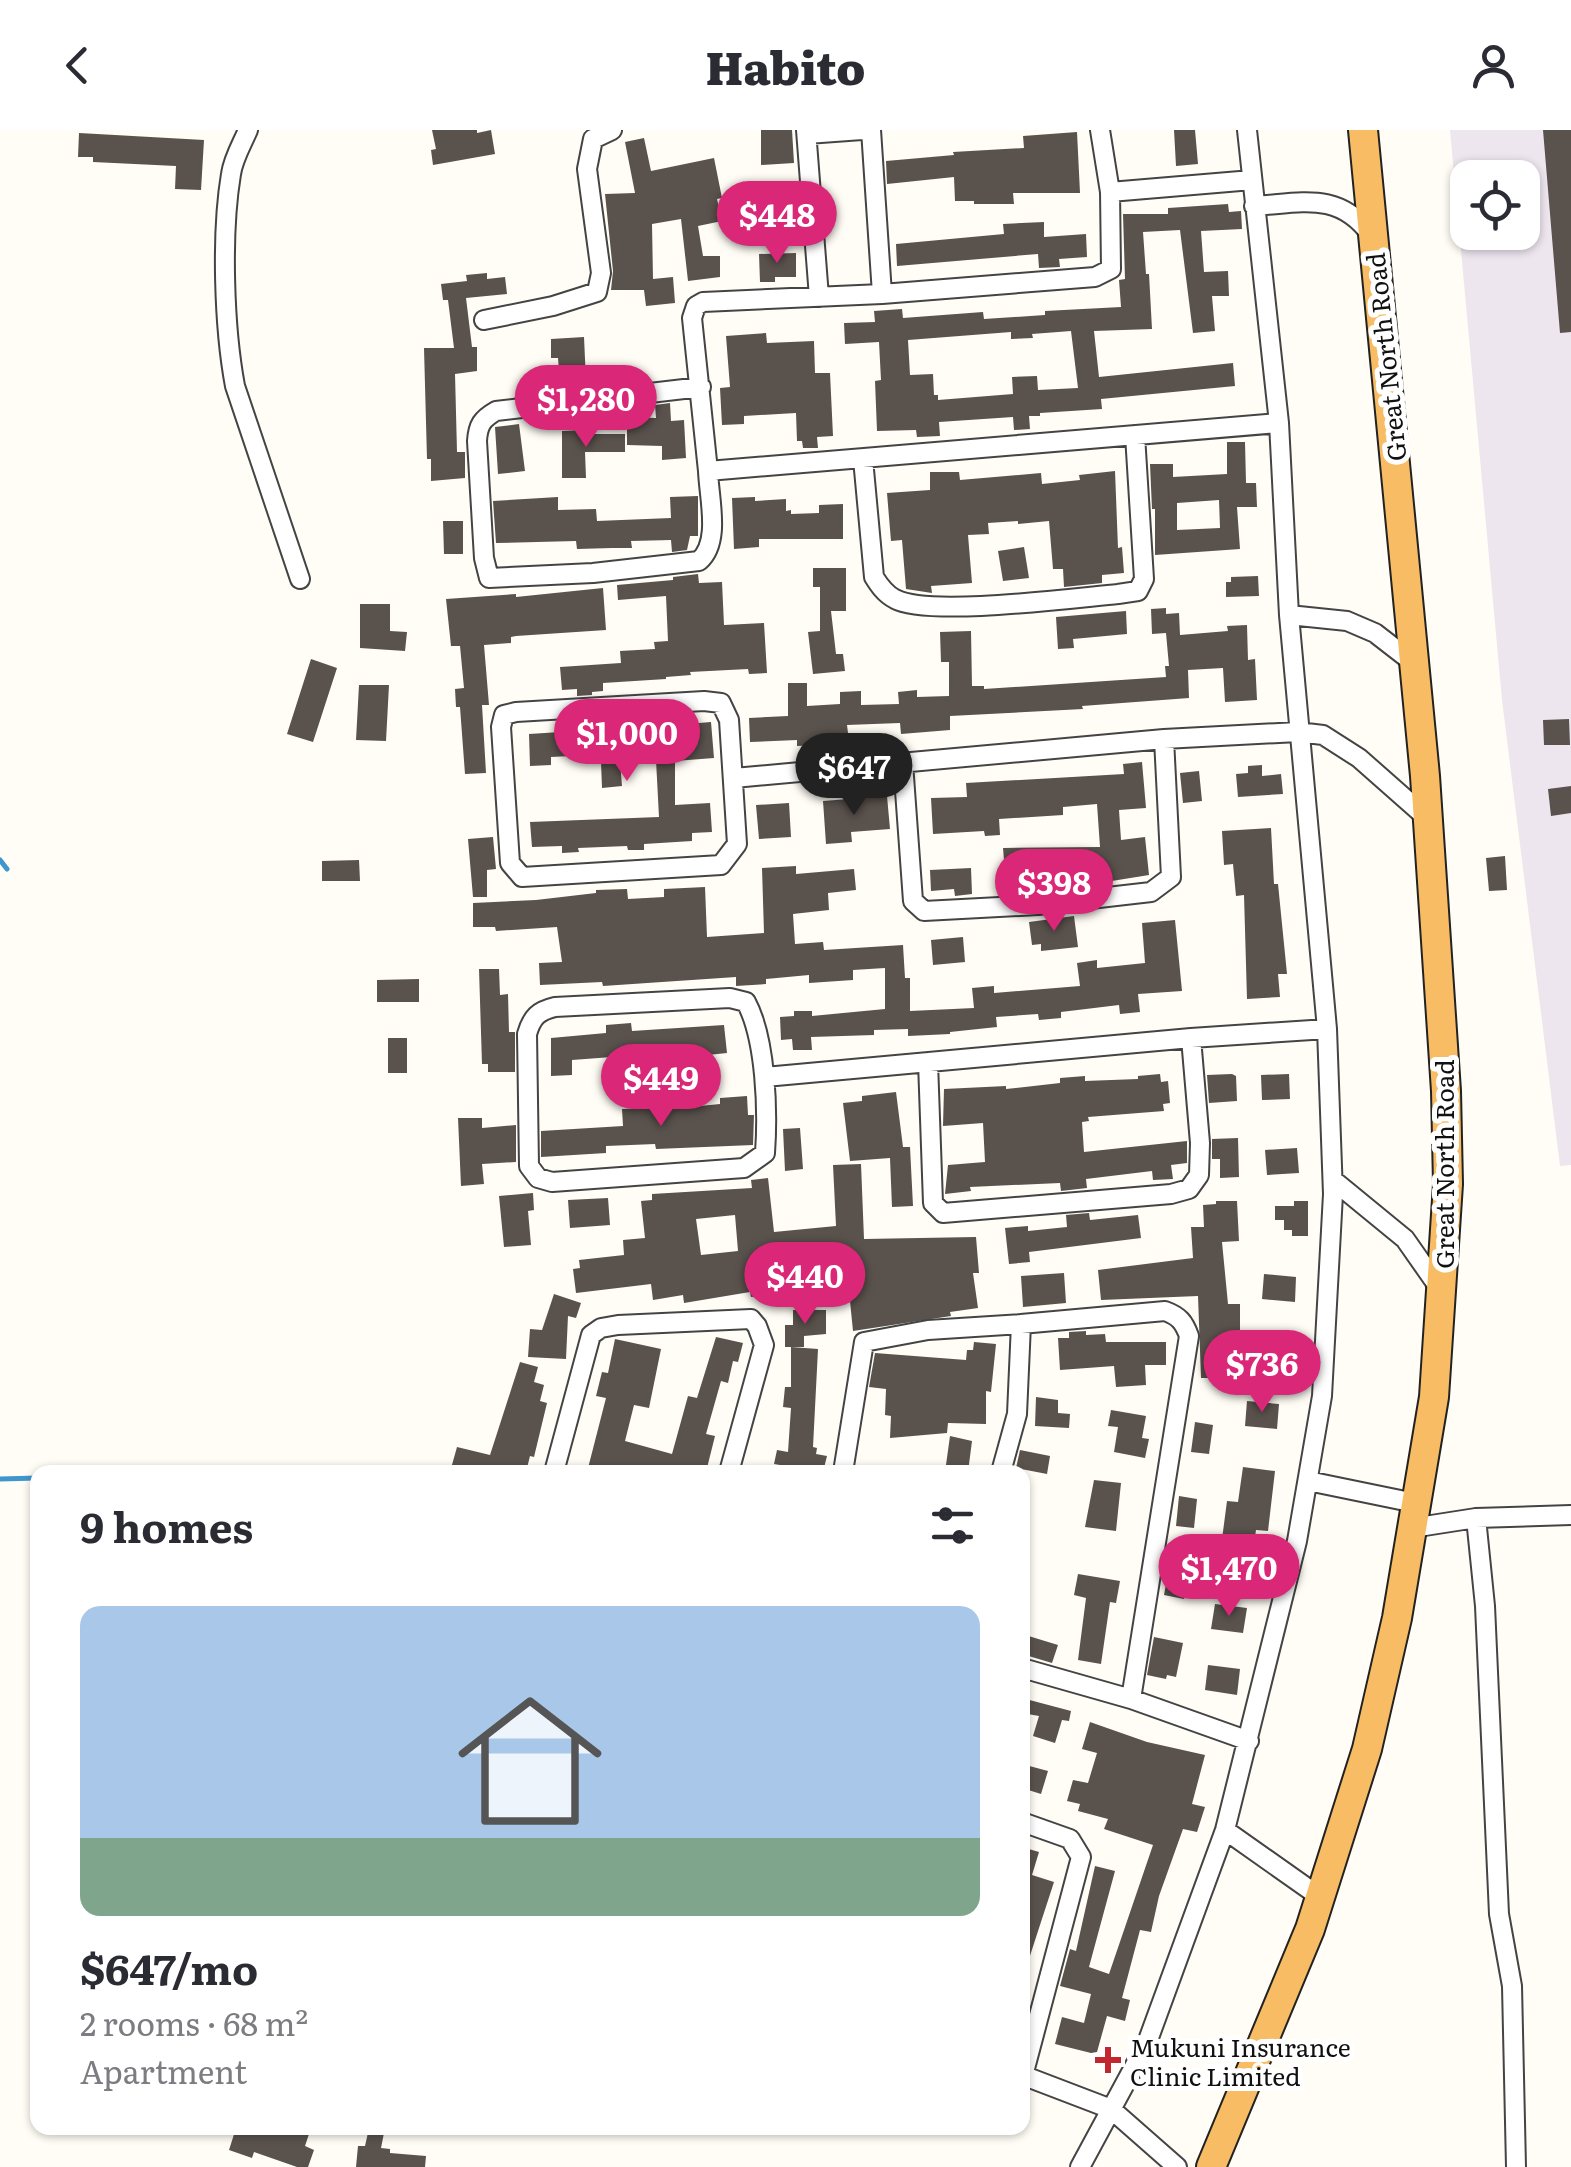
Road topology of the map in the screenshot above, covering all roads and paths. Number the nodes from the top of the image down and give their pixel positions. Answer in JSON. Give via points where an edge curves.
{"nodes":[{"id":1,"x":248,"y":130,"type":"edge"},
{"id":2,"x":612,"y":130,"type":"edge"},
{"id":3,"x":862,"y":130,"type":"edge"},
{"id":4,"x":871,"y":130,"type":"edge"},
{"id":5,"x":1100,"y":130,"type":"edge"},
{"id":6,"x":1247,"y":130,"type":"edge"},
{"id":7,"x":1363,"y":130,"type":"edge"},
{"id":8,"x":807,"y":132,"type":"edge"},
{"id":9,"x":1252,"y":180,"type":"junction"},
{"id":10,"x":1110,"y":192,"type":"junction"},
{"id":11,"x":1254,"y":206,"type":"junction"},
{"id":12,"x":1372,"y":236,"type":"junction"},
{"id":13,"x":882,"y":294,"type":"junction"},
{"id":14,"x":819,"y":298,"type":"junction"},
{"id":15,"x":484,"y":320,"type":"dead end"},
{"id":16,"x":701,"y":387,"type":"junction"},
{"id":17,"x":1279,"y":424,"type":"junction"},
{"id":18,"x":1135,"y":434,"type":"junction"},
{"id":19,"x":863,"y":459,"type":"junction"},
{"id":20,"x":708,"y":471,"type":"junction"},
{"id":21,"x":300,"y":579,"type":"dead end"},
{"id":22,"x":1288,"y":614,"type":"junction"},
{"id":23,"x":1415,"y":664,"type":"junction"},
{"id":24,"x":1298,"y":732,"type":"junction"},
{"id":25,"x":1164,"y":740,"type":"junction"},
{"id":26,"x":903,"y":763,"type":"junction"},
{"id":27,"x":734,"y":778,"type":"junction"},
{"id":28,"x":1428,"y":819,"type":"junction"},
{"id":29,"x":1327,"y":1029,"type":"junction"},
{"id":30,"x":1190,"y":1038,"type":"junction"},
{"id":31,"x":928,"y":1062,"type":"junction"},
{"id":32,"x":765,"y":1076,"type":"junction"},
{"id":33,"x":1332,"y":1180,"type":"junction"},
{"id":34,"x":1441,"y":1292,"type":"junction"},
{"id":35,"x":1021,"y":1324,"type":"junction"},
{"id":36,"x":556,"y":1465,"type":"edge"},
{"id":37,"x":731,"y":1465,"type":"edge"},
{"id":38,"x":844,"y":1465,"type":"edge"},
{"id":39,"x":1003,"y":1465,"type":"edge"},
{"id":40,"x":1308,"y":1481,"type":"junction"},
{"id":41,"x":1571,"y":1501,"type":"edge"},
{"id":42,"x":1413,"y":1515,"type":"junction"},
{"id":43,"x":1564,"y":1516,"type":"edge"},
{"id":44,"x":1476,"y":1518,"type":"junction"},
{"id":45,"x":1030,"y":1670,"type":"edge"},
{"id":46,"x":1131,"y":1698,"type":"junction"},
{"id":47,"x":1248,"y":1740,"type":"junction"},
{"id":48,"x":1030,"y":1825,"type":"edge"},
{"id":49,"x":1225,"y":1830,"type":"junction"},
{"id":50,"x":1320,"y":1897,"type":"junction"},
{"id":51,"x":1030,"y":2050,"type":"edge"},
{"id":52,"x":1030,"y":2079,"type":"edge"},
{"id":53,"x":1111,"y":2109,"type":"junction"},
{"id":54,"x":1080,"y":2167,"type":"edge"},
{"id":55,"x":1177,"y":2167,"type":"edge"},
{"id":56,"x":1210,"y":2167,"type":"edge"},
{"id":57,"x":1516,"y":2167,"type":"edge"}],
"edges":[{"from":1,"to":21,"type":"street","via":[[231,172],[230,360]]},
{"from":2,"to":15,"type":"street","via":[[593,139],[588,152],[598,292]]},
{"from":3,"to":8,"type":"street"},
{"from":4,"to":13,"type":"street"},
{"from":5,"to":10,"type":"street"},
{"from":6,"to":9,"type":"street"},
{"from":7,"to":12,"type":"highway","name":"Great North Road"},
{"from":8,"to":14,"type":"street"},
{"from":9,"to":10,"type":"street"},
{"from":9,"to":11,"type":"street"},
{"from":10,"to":13,"type":"street","via":[[1111,268],[1095,277]]},
{"from":11,"to":12,"type":"street","via":[[1323,202],[1358,218]]},
{"from":11,"to":17,"type":"street"},
{"from":12,"to":23,"type":"highway","name":"Great North Road"},
{"from":13,"to":14,"type":"street"},
{"from":14,"to":16,"type":"street","via":[[696,306]]},
{"from":16,"to":20,"type":"street"},
{"from":16,"to":20,"type":"street","via":[[496,411],[484,418],[477,441],[489,578],[698,561],[712,541]]},
{"from":17,"to":18,"type":"street"},
{"from":17,"to":22,"type":"street"},
{"from":18,"to":19,"type":"street"},
{"from":18,"to":19,"type":"street","via":[[1144,579],[1138,591],[1118,594],[936,608],[895,599],[874,576]]},
{"from":19,"to":20,"type":"street"},
{"from":22,"to":23,"type":"street","via":[[1348,621]]},
{"from":22,"to":24,"type":"street"},
{"from":23,"to":28,"type":"highway","name":"Great North Road"},
{"from":24,"to":25,"type":"street"},
{"from":24,"to":28,"type":"street","via":[[1323,736],[1358,758]]},
{"from":24,"to":29,"type":"street"},
{"from":25,"to":26,"type":"street"},
{"from":25,"to":26,"type":"street","via":[[1172,876],[1151,892],[1038,905],[924,911],[912,901]]},
{"from":26,"to":27,"type":"street"},
{"from":27,"to":27,"type":"street","via":[[729,720],[720,703],[504,716],[510,863],[522,876],[721,864],[737,844]]},
{"from":28,"to":34,"type":"highway","name":"Great North Road","via":[[1446,1091]]},
{"from":29,"to":30,"type":"street"},
{"from":29,"to":33,"type":"street"},
{"from":30,"to":31,"type":"street"},
{"from":30,"to":31,"type":"street","via":[[1198,1175],[1189,1189],[1171,1194],[943,1213],[932,1202]]},
{"from":31,"to":32,"type":"street"},
{"from":32,"to":32,"type":"street","via":[[746,1002],[540,1010],[526,1034],[529,1166],[552,1182],[744,1168],[764,1153]]},
{"from":33,"to":34,"type":"street","via":[[1404,1239]]},
{"from":33,"to":40,"type":"street","via":[[1322,1396]]},
{"from":34,"to":42,"type":"highway","name":"Great North Road","via":[[1434,1397]]},
{"from":35,"to":38,"type":"street","via":[[864,1342]]},
{"from":35,"to":39,"type":"street","via":[[1016,1414]]},
{"from":35,"to":46,"type":"street","via":[[1164,1311],[1177,1316],[1189,1336]]},
{"from":36,"to":37,"type":"street","via":[[591,1335],[618,1325],[750,1319],[764,1344]]},
{"from":40,"to":42,"type":"street"},
{"from":40,"to":47,"type":"street"},
{"from":41,"to":43,"type":"street"},
{"from":42,"to":44,"type":"street"},
{"from":42,"to":50,"type":"highway","name":"Great North Road","via":[[1366,1749]]},
{"from":43,"to":44,"type":"street"},
{"from":44,"to":57,"type":"street","via":[[1499,1914],[1512,1986]]},
{"from":45,"to":46,"type":"street"},
{"from":46,"to":47,"type":"street"},
{"from":47,"to":49,"type":"street"},
{"from":48,"to":51,"type":"street","via":[[1070,1839],[1082,1856]]},
{"from":49,"to":50,"type":"street"},
{"from":49,"to":53,"type":"street","via":[[1146,2043]]},
{"from":50,"to":56,"type":"highway","name":"Great North Road"},
{"from":52,"to":53,"type":"street"},
{"from":53,"to":54,"type":"street"},
{"from":53,"to":55,"type":"street"}]}
